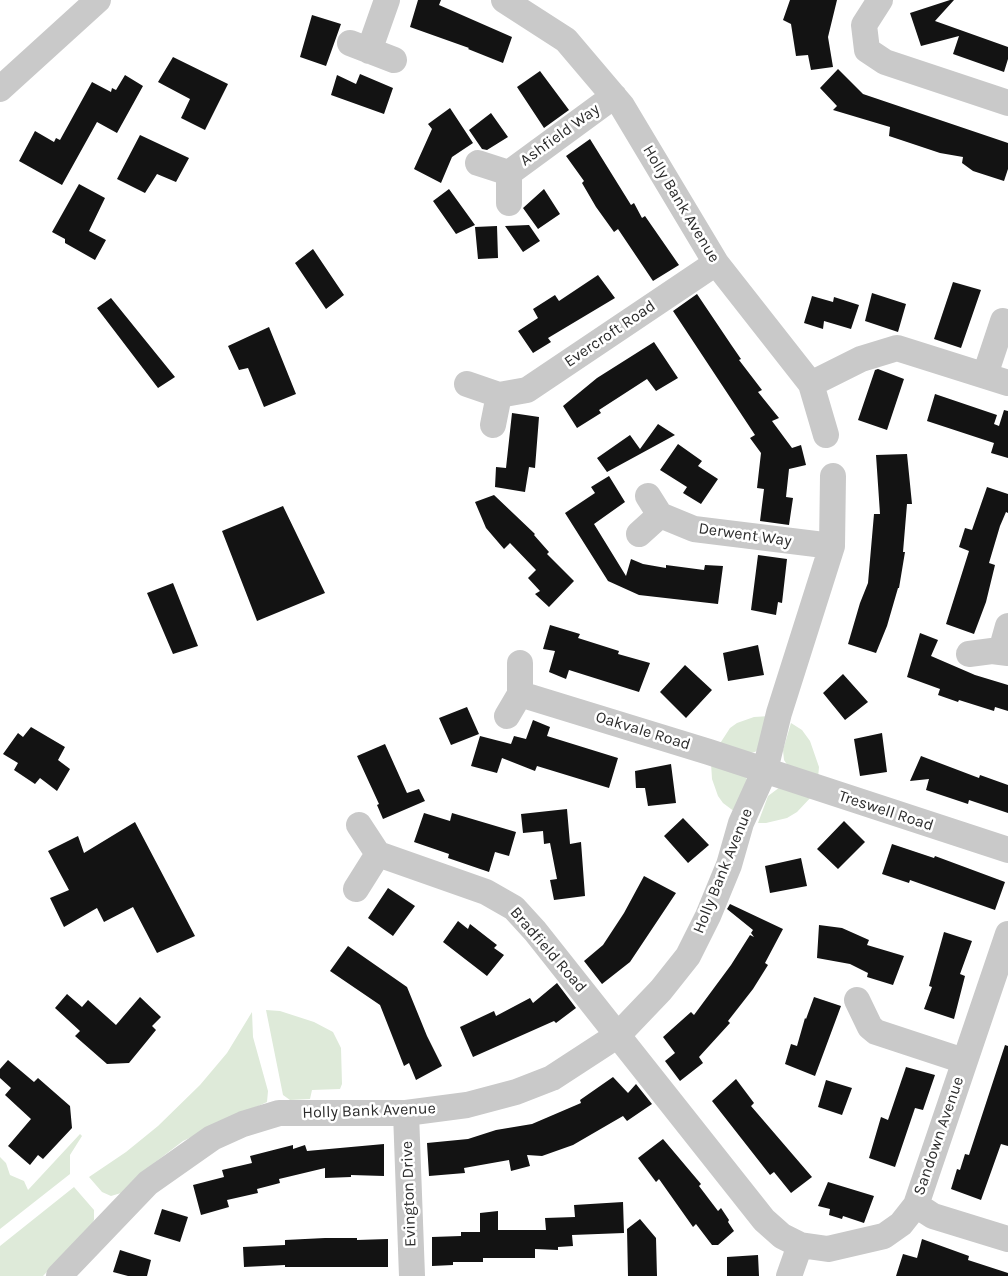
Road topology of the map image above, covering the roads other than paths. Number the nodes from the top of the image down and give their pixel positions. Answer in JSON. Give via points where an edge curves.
{"nodes":[{"id":1,"x":98,"y":0,"type":"edge"},
{"id":2,"x":387,"y":0,"type":"edge"},
{"id":3,"x":504,"y":0,"type":"edge"},
{"id":4,"x":880,"y":0,"type":"edge"},
{"id":5,"x":394,"y":60,"type":"dead end"},
{"id":6,"x":0,"y":89,"type":"edge"},
{"id":7,"x":614,"y":96,"type":"junction"},
{"id":8,"x":1008,"y":103,"type":"edge"},
{"id":9,"x":478,"y":163,"type":"dead end"},
{"id":10,"x":509,"y":173,"type":"junction"},
{"id":11,"x":509,"y":204,"type":"dead end"},
{"id":12,"x":716,"y":263,"type":"junction"},
{"id":13,"x":1003,"y":322,"type":"dead end"},
{"id":14,"x":997,"y":379,"type":"edge"},
{"id":15,"x":467,"y":384,"type":"dead end"},
{"id":16,"x":811,"y":384,"type":"junction"},
{"id":17,"x":500,"y":395,"type":"junction"},
{"id":18,"x":493,"y":425,"type":"dead end"},
{"id":19,"x":826,"y":435,"type":"dead end"},
{"id":20,"x":833,"y":476,"type":"dead end"},
{"id":21,"x":639,"y":534,"type":"dead end"},
{"id":22,"x":832,"y":546,"type":"junction"},
{"id":23,"x":1008,"y":626,"type":"edge"},
{"id":24,"x":1005,"y":652,"type":"edge"},
{"id":25,"x":969,"y":654,"type":"dead end"},
{"id":26,"x":520,"y":663,"type":"dead end"},
{"id":27,"x":520,"y":694,"type":"junction"},
{"id":28,"x":507,"y":716,"type":"dead end"},
{"id":29,"x":765,"y":770,"type":"junction"},
{"id":30,"x":359,"y":825,"type":"dead end"},
{"id":31,"x":1008,"y":850,"type":"edge"},
{"id":32,"x":378,"y":854,"type":"junction"},
{"id":33,"x":356,"y":889,"type":"dead end"},
{"id":34,"x":1008,"y":934,"type":"edge"},
{"id":35,"x":857,"y":1000,"type":"dead end"},
{"id":36,"x":618,"y":1035,"type":"junction"},
{"id":37,"x":964,"y":1061,"type":"junction"},
{"id":38,"x":406,"y":1113,"type":"junction"},
{"id":39,"x":916,"y":1205,"type":"junction"},
{"id":40,"x":1008,"y":1239,"type":"edge"},
{"id":41,"x":800,"y":1245,"type":"junction"},
{"id":42,"x":59,"y":1276,"type":"edge"},
{"id":43,"x":412,"y":1276,"type":"edge"},
{"id":44,"x":788,"y":1276,"type":"edge"}],
"edges":[{"from":1,"to":6,"type":"street"},
{"from":2,"to":5,"type":"street","via":[[360,47]]},
{"from":3,"to":7,"type":"street","name":"Holly Bank Avenue","via":[[566,40]]},
{"from":4,"to":8,"type":"street","via":[[864,25],[866,50],[885,62]]},
{"from":7,"to":10,"type":"street","name":"Ashfield Way"},
{"from":7,"to":12,"type":"street","name":"Holly Bank Avenue"},
{"from":9,"to":10,"type":"street","name":"Ashfield Way"},
{"from":10,"to":11,"type":"street"},
{"from":12,"to":16,"type":"street","name":"Holly Bank Avenue"},
{"from":12,"to":17,"type":"street","name":"Evercroft Road","via":[[527,390]]},
{"from":13,"to":14,"type":"street"},
{"from":14,"to":16,"type":"street","via":[[897,348],[861,359]]},
{"from":15,"to":17,"type":"street","name":"Evercroft Road"},
{"from":16,"to":19,"type":"street","name":"Holly Bank Avenue"},
{"from":17,"to":18,"type":"street"},
{"from":20,"to":22,"type":"street","name":"Holly Bank Avenue"},
{"from":21,"to":22,"type":"street","name":"Derwent Way","via":[[654,506],[694,529]]},
{"from":22,"to":29,"type":"street","name":"Holly Bank Avenue","via":[[778,713]]},
{"from":23,"to":24,"type":"street"},
{"from":24,"to":25,"type":"street"},
{"from":26,"to":27,"type":"street"},
{"from":27,"to":28,"type":"street"},
{"from":27,"to":29,"type":"street","name":"Oakvale Road"},
{"from":29,"to":31,"type":"street","name":"Treswell Road"},
{"from":29,"to":36,"type":"street","name":"Holly Bank Avenue","via":[[741,823],[729,865],[708,916],[688,956]]},
{"from":30,"to":32,"type":"street"},
{"from":32,"to":33,"type":"street"},
{"from":32,"to":36,"type":"street","name":"Bradfield Road","via":[[486,892],[514,908]]},
{"from":34,"to":37,"type":"street","name":"Sandown Avenue"},
{"from":35,"to":37,"type":"street","via":[[864,1037]]},
{"from":36,"to":38,"type":"street","name":"Holly Bank Avenue","via":[[552,1078],[516,1092],[467,1105]]},
{"from":36,"to":41,"type":"street","name":"Sandown Avenue","via":[[764,1220],[782,1236]]},
{"from":37,"to":39,"type":"street","name":"Sandown Avenue"},
{"from":38,"to":42,"type":"street","name":"Holly Bank Avenue","via":[[279,1113],[212,1138],[148,1183]]},
{"from":38,"to":43,"type":"street","name":"Evington Drive"},
{"from":39,"to":40,"type":"street","via":[[933,1216]]},
{"from":39,"to":41,"type":"street","name":"Sandown Avenue","via":[[901,1224],[884,1236],[828,1249]]},
{"from":41,"to":44,"type":"street"}]}
